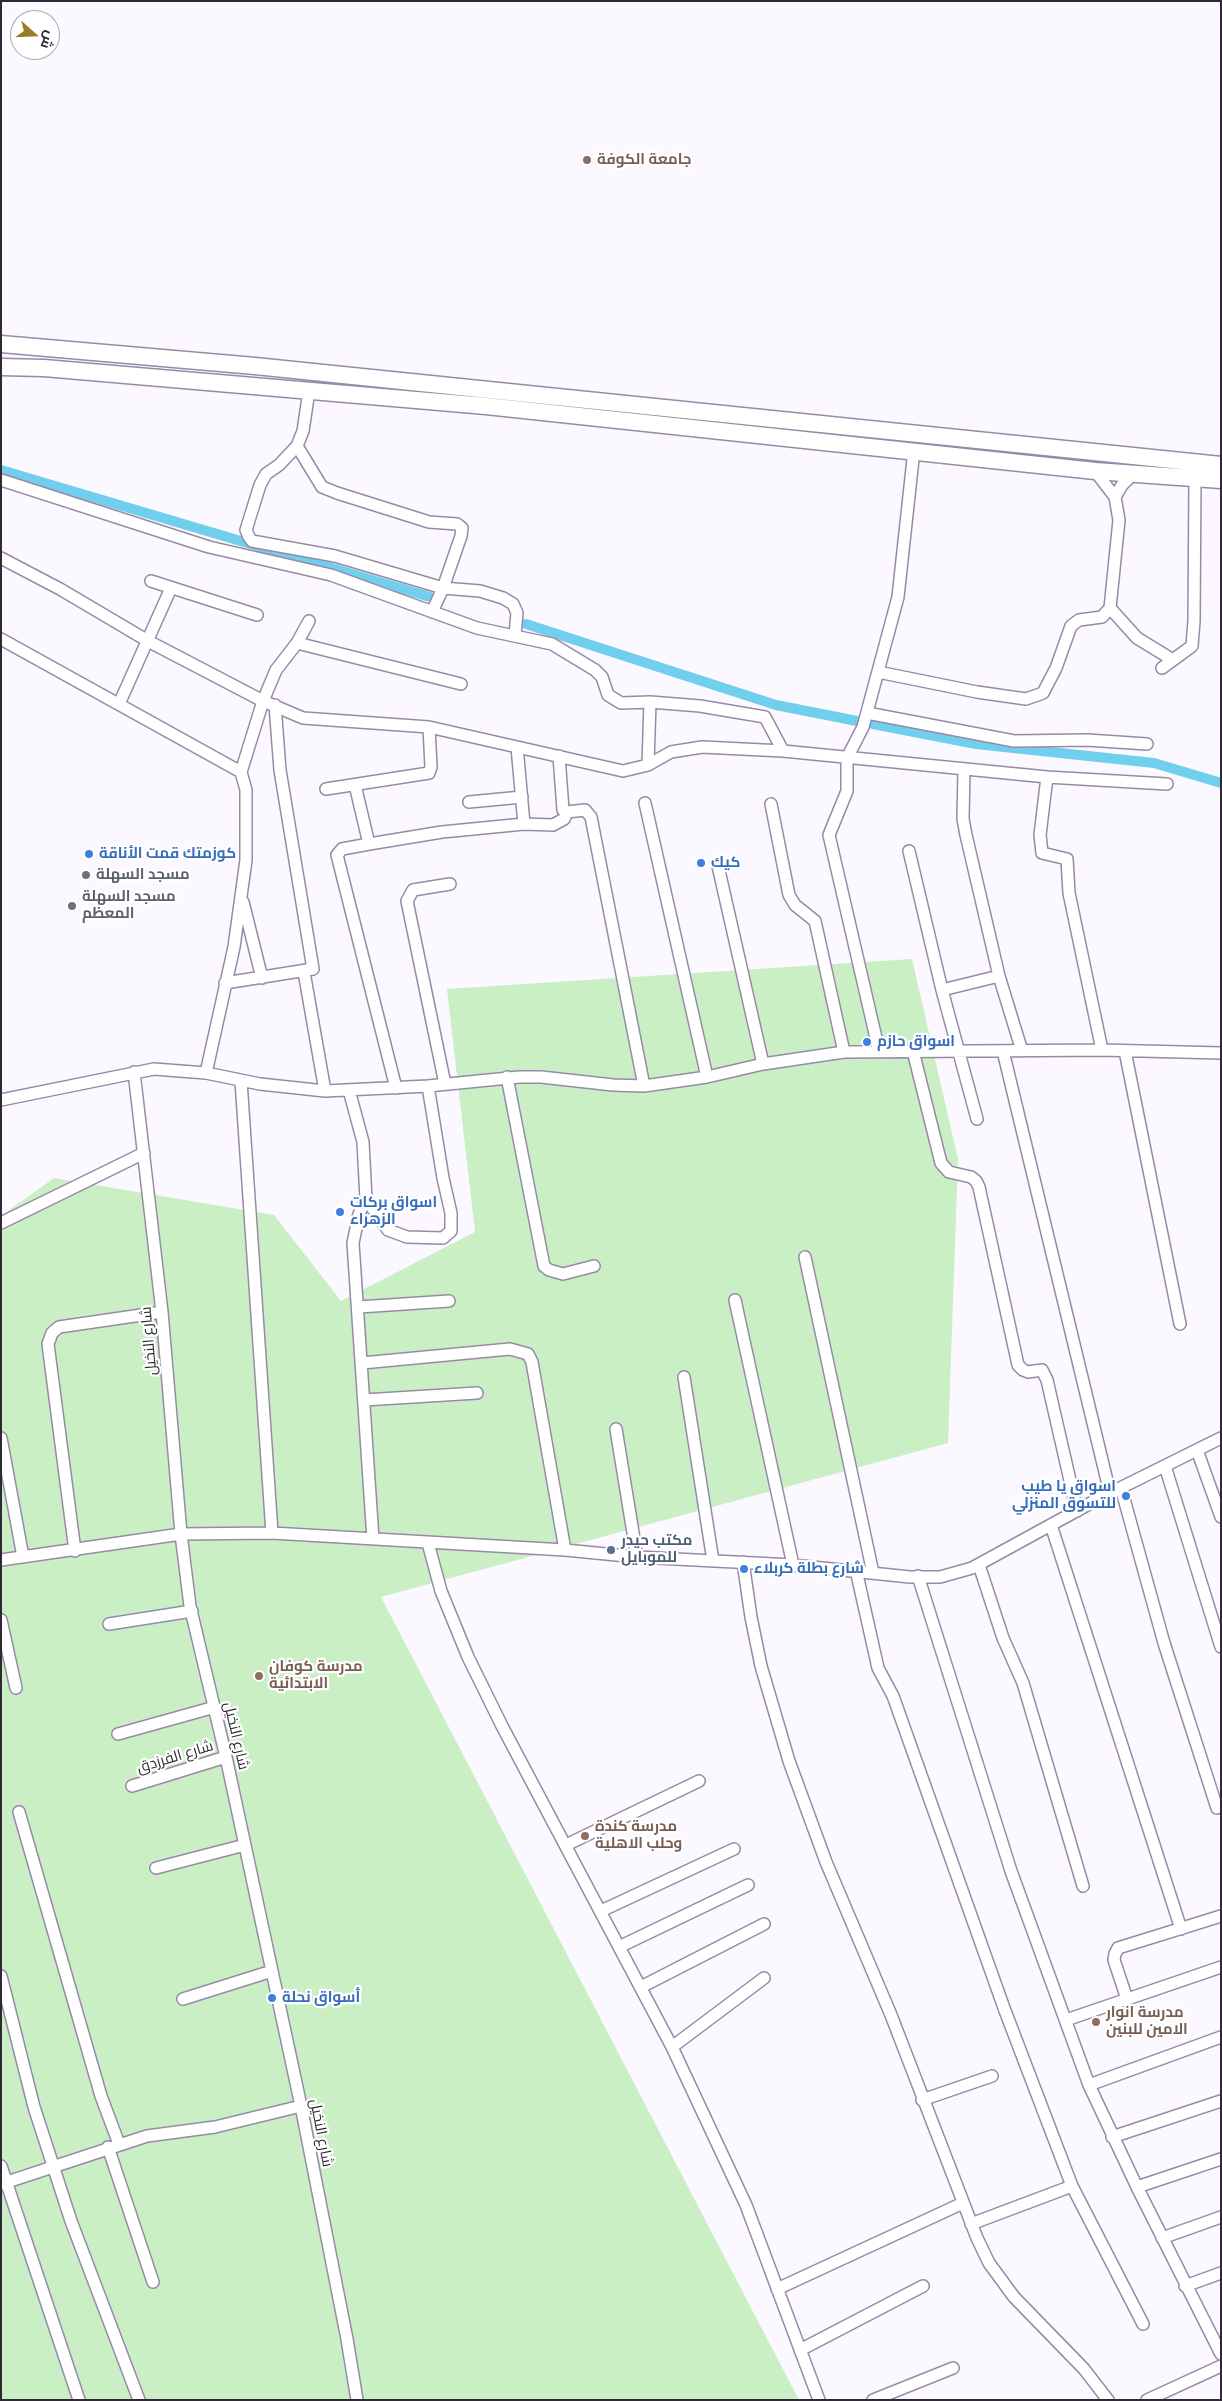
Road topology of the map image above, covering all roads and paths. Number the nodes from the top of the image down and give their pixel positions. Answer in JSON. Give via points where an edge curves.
{"nodes":[{"id":1,"x":1,"y":344,"type":"edge"},
{"id":2,"x":1,"y":366,"type":"edge"},
{"id":3,"x":308,"y":391,"type":"junction"},
{"id":4,"x":297,"y":446,"type":"junction"},
{"id":5,"x":914,"y":450,"type":"junction"},
{"id":6,"x":1221,"y":465,"type":"edge"},
{"id":7,"x":1095,"y":471,"type":"junction"},
{"id":8,"x":1133,"y":474,"type":"junction"},
{"id":9,"x":1194,"y":478,"type":"junction"},
{"id":10,"x":1,"y":480,"type":"edge"},
{"id":11,"x":1221,"y":480,"type":"edge"},
{"id":12,"x":1115,"y":497,"type":"junction"},
{"id":13,"x":3,"y":563,"type":"edge"},
{"id":14,"x":151,"y":581,"type":"dead end"},
{"id":15,"x":171,"y":588,"type":"junction"},
{"id":16,"x":443,"y":588,"type":"junction"},
{"id":17,"x":1110,"y":608,"type":"junction"},
{"id":18,"x":432,"y":612,"type":"junction"},
{"id":19,"x":257,"y":615,"type":"dead end"},
{"id":20,"x":309,"y":621,"type":"dead end"},
{"id":21,"x":515,"y":636,"type":"junction"},
{"id":22,"x":1,"y":639,"type":"edge"},
{"id":23,"x":148,"y":640,"type":"junction"},
{"id":24,"x":297,"y":644,"type":"junction"},
{"id":25,"x":1173,"y":660,"type":"junction"},
{"id":26,"x":1162,"y":668,"type":"dead end"},
{"id":27,"x":878,"y":672,"type":"junction"},
{"id":28,"x":461,"y":684,"type":"dead end"},
{"id":29,"x":263,"y":701,"type":"junction"},
{"id":30,"x":650,"y":702,"type":"junction"},
{"id":31,"x":119,"y":704,"type":"junction"},
{"id":32,"x":275,"y":705,"type":"junction"},
{"id":33,"x":867,"y":714,"type":"junction"},
{"id":34,"x":429,"y":727,"type":"junction"},
{"id":35,"x":1147,"y":744,"type":"dead end"},
{"id":36,"x":517,"y":747,"type":"junction"},
{"id":37,"x":783,"y":751,"type":"junction"},
{"id":38,"x":559,"y":756,"type":"junction"},
{"id":39,"x":847,"y":758,"type":"junction"},
{"id":40,"x":648,"y":765,"type":"junction"},
{"id":41,"x":964,"y":769,"type":"junction"},
{"id":42,"x":241,"y":772,"type":"junction"},
{"id":43,"x":1046,"y":777,"type":"junction"},
{"id":44,"x":1167,"y":784,"type":"dead end"},
{"id":45,"x":355,"y":785,"type":"junction"},
{"id":46,"x":326,"y":789,"type":"dead end"},
{"id":47,"x":522,"y":797,"type":"junction"},
{"id":48,"x":469,"y":802,"type":"dead end"},
{"id":49,"x":645,"y":803,"type":"dead end"},
{"id":50,"x":771,"y":804,"type":"dead end"},
{"id":51,"x":568,"y":812,"type":"junction"},
{"id":52,"x":524,"y":824,"type":"junction"},
{"id":53,"x":369,"y":844,"type":"junction"},
{"id":54,"x":910,"y":851,"type":"dead end"},
{"id":55,"x":718,"y":866,"type":"dead end"},
{"id":56,"x":450,"y":884,"type":"dead end"},
{"id":57,"x":241,"y":895,"type":"junction"},
{"id":58,"x":304,"y":972,"type":"junction"},
{"id":59,"x":999,"y":976,"type":"junction"},
{"id":60,"x":262,"y":978,"type":"junction"},
{"id":61,"x":225,"y":983,"type":"junction"},
{"id":62,"x":942,"y":990,"type":"junction"},
{"id":63,"x":1102,"y":1050,"type":"junction"},
{"id":64,"x":879,"y":1051,"type":"junction"},
{"id":65,"x":913,"y":1051,"type":"junction"},
{"id":66,"x":958,"y":1051,"type":"junction"},
{"id":67,"x":1003,"y":1051,"type":"junction"},
{"id":68,"x":1022,"y":1051,"type":"junction"},
{"id":69,"x":1125,"y":1051,"type":"junction"},
{"id":70,"x":844,"y":1052,"type":"junction"},
{"id":71,"x":1221,"y":1053,"type":"edge"},
{"id":72,"x":763,"y":1064,"type":"junction"},
{"id":73,"x":134,"y":1072,"type":"junction"},
{"id":74,"x":206,"y":1073,"type":"junction"},
{"id":75,"x":507,"y":1077,"type":"junction"},
{"id":76,"x":707,"y":1077,"type":"junction"},
{"id":77,"x":241,"y":1081,"type":"junction"},
{"id":78,"x":445,"y":1084,"type":"junction"},
{"id":79,"x":428,"y":1086,"type":"junction"},
{"id":80,"x":644,"y":1086,"type":"junction"},
{"id":81,"x":396,"y":1088,"type":"junction"},
{"id":82,"x":349,"y":1090,"type":"junction"},
{"id":83,"x":326,"y":1091,"type":"junction"},
{"id":84,"x":1,"y":1100,"type":"edge"},
{"id":85,"x":977,"y":1118,"type":"dead end"},
{"id":86,"x":144,"y":1152,"type":"junction"},
{"id":87,"x":366,"y":1199,"type":"junction"},
{"id":88,"x":1,"y":1223,"type":"edge"},
{"id":89,"x":804,"y":1257,"type":"dead end"},
{"id":90,"x":594,"y":1266,"type":"dead end"},
{"id":91,"x":735,"y":1300,"type":"dead end"},
{"id":92,"x":449,"y":1301,"type":"dead end"},
{"id":93,"x":359,"y":1307,"type":"junction"},
{"id":94,"x":162,"y":1312,"type":"junction"},
{"id":95,"x":1180,"y":1324,"type":"dead end"},
{"id":96,"x":362,"y":1363,"type":"junction"},
{"id":97,"x":684,"y":1377,"type":"dead end"},
{"id":98,"x":477,"y":1392,"type":"dead end"},
{"id":99,"x":364,"y":1400,"type":"junction"},
{"id":100,"x":616,"y":1429,"type":"dead end"},
{"id":101,"x":1,"y":1438,"type":"edge"},
{"id":102,"x":1221,"y":1438,"type":"edge"},
{"id":103,"x":1197,"y":1450,"type":"junction"},
{"id":104,"x":1165,"y":1466,"type":"junction"},
{"id":105,"x":1121,"y":1488,"type":"junction"},
{"id":106,"x":1110,"y":1493,"type":"junction"},
{"id":107,"x":1076,"y":1511,"type":"junction"},
{"id":108,"x":1221,"y":1517,"type":"edge"},
{"id":109,"x":1051,"y":1525,"type":"junction"},
{"id":110,"x":272,"y":1533,"type":"junction"},
{"id":111,"x":181,"y":1534,"type":"junction"},
{"id":112,"x":373,"y":1539,"type":"junction"},
{"id":113,"x":428,"y":1543,"type":"junction"},
{"id":114,"x":565,"y":1550,"type":"junction"},
{"id":115,"x":75,"y":1551,"type":"junction"},
{"id":116,"x":23,"y":1557,"type":"junction"},
{"id":117,"x":637,"y":1557,"type":"junction"},
{"id":118,"x":1,"y":1560,"type":"edge"},
{"id":119,"x":713,"y":1561,"type":"junction"},
{"id":120,"x":743,"y":1562,"type":"junction"},
{"id":121,"x":793,"y":1564,"type":"junction"},
{"id":122,"x":979,"y":1565,"type":"junction"},
{"id":123,"x":856,"y":1570,"type":"junction"},
{"id":124,"x":873,"y":1572,"type":"junction"},
{"id":125,"x":918,"y":1576,"type":"junction"},
{"id":126,"x":192,"y":1611,"type":"junction"},
{"id":127,"x":1,"y":1620,"type":"edge"},
{"id":128,"x":109,"y":1624,"type":"dead end"},
{"id":129,"x":1221,"y":1647,"type":"edge"},
{"id":130,"x":16,"y":1688,"type":"dead end"},
{"id":131,"x":215,"y":1707,"type":"junction"},
{"id":132,"x":118,"y":1734,"type":"dead end"},
{"id":133,"x":226,"y":1756,"type":"junction"},
{"id":134,"x":699,"y":1781,"type":"dead end"},
{"id":135,"x":132,"y":1786,"type":"dead end"},
{"id":136,"x":1218,"y":1808,"type":"dead end"},
{"id":137,"x":19,"y":1812,"type":"dead end"},
{"id":138,"x":566,"y":1845,"type":"junction"},
{"id":139,"x":245,"y":1846,"type":"junction"},
{"id":140,"x":734,"y":1849,"type":"dead end"},
{"id":141,"x":156,"y":1868,"type":"dead end"},
{"id":142,"x":748,"y":1885,"type":"dead end"},
{"id":143,"x":1083,"y":1886,"type":"dead end"},
{"id":144,"x":601,"y":1911,"type":"junction"},
{"id":145,"x":1221,"y":1916,"type":"edge"},
{"id":146,"x":764,"y":1924,"type":"dead end"},
{"id":147,"x":1181,"y":1929,"type":"junction"},
{"id":148,"x":619,"y":1946,"type":"junction"},
{"id":149,"x":1221,"y":1967,"type":"edge"},
{"id":150,"x":272,"y":1971,"type":"junction"},
{"id":151,"x":1,"y":1976,"type":"edge"},
{"id":152,"x":764,"y":1978,"type":"dead end"},
{"id":153,"x":641,"y":1987,"type":"junction"},
{"id":154,"x":183,"y":1999,"type":"dead end"},
{"id":155,"x":1127,"y":1999,"type":"junction"},
{"id":156,"x":1066,"y":2020,"type":"junction"},
{"id":157,"x":1221,"y":2036,"type":"edge"},
{"id":158,"x":672,"y":2047,"type":"junction"},
{"id":159,"x":992,"y":2076,"type":"dead end"},
{"id":160,"x":1090,"y":2085,"type":"junction"},
{"id":161,"x":922,"y":2100,"type":"junction"},
{"id":162,"x":1221,"y":2101,"type":"edge"},
{"id":163,"x":301,"y":2106,"type":"junction"},
{"id":164,"x":1112,"y":2137,"type":"junction"},
{"id":165,"x":113,"y":2145,"type":"junction"},
{"id":166,"x":1221,"y":2159,"type":"edge"},
{"id":167,"x":1,"y":2166,"type":"edge"},
{"id":168,"x":53,"y":2166,"type":"junction"},
{"id":169,"x":4,"y":2182,"type":"edge"},
{"id":170,"x":1072,"y":2186,"type":"junction"},
{"id":171,"x":1136,"y":2187,"type":"junction"},
{"id":172,"x":963,"y":2203,"type":"junction"},
{"id":173,"x":1221,"y":2217,"type":"edge"},
{"id":174,"x":972,"y":2224,"type":"junction"},
{"id":175,"x":1162,"y":2238,"type":"junction"},
{"id":176,"x":1221,"y":2273,"type":"edge"},
{"id":177,"x":153,"y":2282,"type":"dead end"},
{"id":178,"x":923,"y":2286,"type":"dead end"},
{"id":179,"x":1186,"y":2286,"type":"junction"},
{"id":180,"x":778,"y":2289,"type":"junction"},
{"id":181,"x":1143,"y":2324,"type":"dead end"},
{"id":182,"x":1215,"y":2330,"type":"edge"},
{"id":183,"x":800,"y":2350,"type":"junction"},
{"id":184,"x":1221,"y":2354,"type":"edge"},
{"id":185,"x":1221,"y":2366,"type":"edge"},
{"id":186,"x":953,"y":2368,"type":"dead end"},
{"id":187,"x":79,"y":2400,"type":"edge"},
{"id":188,"x":139,"y":2400,"type":"edge"},
{"id":189,"x":357,"y":2400,"type":"edge"},
{"id":190,"x":819,"y":2400,"type":"edge"},
{"id":191,"x":873,"y":2400,"type":"edge"},
{"id":192,"x":1108,"y":2400,"type":"edge"},
{"id":193,"x":1147,"y":2400,"type":"edge"}],
"edges":[{"from":1,"to":6,"type":"main road","via":[[255,366]]},
{"from":2,"to":3,"type":"main road"},
{"from":3,"to":4,"type":"street","via":[[303,431]]},
{"from":3,"to":5,"type":"main road"},
{"from":4,"to":16,"type":"street","via":[[322,487],[429,522],[457,524],[462,528]]},
{"from":4,"to":16,"type":"street","via":[[266,474],[260,485],[246,530],[252,541],[335,556]]},
{"from":5,"to":7,"type":"main road"},
{"from":5,"to":27,"type":"street","via":[[898,597]]},
{"from":7,"to":8,"type":"main road"},
{"from":7,"to":12,"type":"street"},
{"from":8,"to":9,"type":"main road"},
{"from":8,"to":12,"type":"street"},
{"from":9,"to":11,"type":"main road"},
{"from":9,"to":25,"type":"street","via":[[1192,646]]},
{"from":10,"to":18,"type":"street","via":[[209,547],[331,575]]},
{"from":12,"to":17,"type":"street","via":[[1119,520]]},
{"from":13,"to":23,"type":"street"},
{"from":14,"to":15,"type":"street"},
{"from":15,"to":19,"type":"street"},
{"from":15,"to":23,"type":"street"},
{"from":16,"to":18,"type":"street"},
{"from":16,"to":21,"type":"street","via":[[480,590],[513,604],[518,613]]},
{"from":17,"to":25,"type":"street","via":[[1137,638]]},
{"from":17,"to":27,"type":"street","via":[[1102,617],[1079,620],[1071,626],[1043,693],[1026,699]]},
{"from":18,"to":21,"type":"street","via":[[477,628]]},
{"from":20,"to":24,"type":"street"},
{"from":21,"to":30,"type":"street","via":[[552,644],[595,670],[602,677],[608,695],[621,702]]},
{"from":22,"to":31,"type":"street"},
{"from":23,"to":29,"type":"street"},
{"from":23,"to":31,"type":"street"},
{"from":24,"to":28,"type":"street"},
{"from":24,"to":29,"type":"street","via":[[276,670]]},
{"from":25,"to":26,"type":"street"},
{"from":27,"to":33,"type":"street"},
{"from":29,"to":32,"type":"street"},
{"from":29,"to":42,"type":"street"},
{"from":30,"to":37,"type":"street","via":[[765,717]]},
{"from":30,"to":40,"type":"street"},
{"from":31,"to":42,"type":"street"},
{"from":32,"to":34,"type":"street","via":[[303,718]]},
{"from":32,"to":58,"type":"street","via":[[280,770],[313,969]]},
{"from":33,"to":35,"type":"street","via":[[1014,741],[1087,740]]},
{"from":33,"to":39,"type":"street","via":[[864,727]]},
{"from":34,"to":36,"type":"street"},
{"from":34,"to":45,"type":"street","via":[[429,773]]},
{"from":36,"to":38,"type":"street"},
{"from":36,"to":47,"type":"street"},
{"from":37,"to":39,"type":"street"},
{"from":37,"to":40,"type":"street","via":[[702,747],[672,752]]},
{"from":38,"to":40,"type":"street","via":[[623,771]]},
{"from":38,"to":51,"type":"street","via":[[561,806]]},
{"from":39,"to":41,"type":"street"},
{"from":39,"to":64,"type":"street","via":[[846,791],[829,835]]},
{"from":41,"to":43,"type":"street"},
{"from":41,"to":59,"type":"street","via":[[963,819]]},
{"from":42,"to":57,"type":"street","via":[[248,821]]},
{"from":43,"to":44,"type":"street"},
{"from":43,"to":63,"type":"street","via":[[1040,835],[1042,853],[1067,860],[1069,893]]},
{"from":45,"to":46,"type":"street"},
{"from":45,"to":53,"type":"street"},
{"from":47,"to":48,"type":"street"},
{"from":47,"to":52,"type":"street"},
{"from":49,"to":76,"type":"street"},
{"from":50,"to":70,"type":"street","via":[[790,895],[795,905],[815,921]]},
{"from":51,"to":52,"type":"street","via":[[564,819],[553,825]]},
{"from":51,"to":80,"type":"street","via":[[585,810],[592,816]]},
{"from":52,"to":53,"type":"street","via":[[442,832]]},
{"from":53,"to":81,"type":"street","via":[[342,849],[337,855]]},
{"from":54,"to":62,"type":"street"},
{"from":55,"to":72,"type":"street"},
{"from":56,"to":78,"type":"street","via":[[413,890],[407,901]]},
{"from":57,"to":60,"type":"street"},
{"from":57,"to":61,"type":"street"},
{"from":58,"to":60,"type":"street"},
{"from":58,"to":83,"type":"street"},
{"from":59,"to":62,"type":"street"},
{"from":59,"to":68,"type":"street"},
{"from":60,"to":61,"type":"street"},
{"from":61,"to":74,"type":"street"},
{"from":62,"to":66,"type":"street"},
{"from":63,"to":68,"type":"street"},
{"from":63,"to":69,"type":"street"},
{"from":64,"to":65,"type":"street"},
{"from":64,"to":70,"type":"street"},
{"from":65,"to":66,"type":"street"},
{"from":65,"to":107,"type":"street","via":[[941,1163],[949,1172],[971,1177],[979,1187],[1018,1365],[1028,1372],[1042,1370],[1047,1380]]},
{"from":66,"to":67,"type":"street"},
{"from":66,"to":85,"type":"street"},
{"from":67,"to":68,"type":"street"},
{"from":67,"to":106,"type":"street"},
{"from":69,"to":71,"type":"street"},
{"from":69,"to":95,"type":"street"},
{"from":70,"to":72,"type":"street"},
{"from":72,"to":76,"type":"street"},
{"from":73,"to":74,"type":"street","via":[[173,1069]]},
{"from":73,"to":84,"type":"street"},
{"from":73,"to":86,"type":"street","name":"شارع النخيل"},
{"from":74,"to":77,"type":"street"},
{"from":75,"to":78,"type":"street"},
{"from":75,"to":80,"type":"street"},
{"from":75,"to":90,"type":"street","via":[[544,1266],[563,1274]]},
{"from":76,"to":80,"type":"street"},
{"from":77,"to":83,"type":"street"},
{"from":77,"to":110,"type":"street"},
{"from":78,"to":79,"type":"street"},
{"from":79,"to":81,"type":"street"},
{"from":79,"to":87,"type":"street","via":[[451,1231],[444,1238],[408,1238],[388,1230]]},
{"from":81,"to":82,"type":"street"},
{"from":82,"to":83,"type":"street"},
{"from":82,"to":87,"type":"street","via":[[363,1142]]},
{"from":86,"to":88,"type":"street"},
{"from":86,"to":94,"type":"street","name":"شارع النخيل"},
{"from":87,"to":93,"type":"street","via":[[353,1243]]},
{"from":89,"to":124,"type":"street"},
{"from":91,"to":121,"type":"street"},
{"from":92,"to":93,"type":"street"},
{"from":93,"to":96,"type":"street"},
{"from":94,"to":111,"type":"street","name":"شارع النخيل"},
{"from":94,"to":115,"type":"street","via":[[59,1327],[52,1333],[48,1344]]},
{"from":96,"to":99,"type":"street"},
{"from":96,"to":114,"type":"street","via":[[510,1349],[528,1354]]},
{"from":97,"to":119,"type":"street"},
{"from":98,"to":99,"type":"street"},
{"from":99,"to":112,"type":"street"},
{"from":100,"to":117,"type":"street"},
{"from":101,"to":116,"type":"street"},
{"from":102,"to":103,"type":"street"},
{"from":103,"to":104,"type":"street"},
{"from":103,"to":108,"type":"street"},
{"from":104,"to":105,"type":"street"},
{"from":104,"to":129,"type":"street"},
{"from":105,"to":106,"type":"street"},
{"from":105,"to":136,"type":"street","via":[[1164,1643]]},
{"from":106,"to":107,"type":"street"},
{"from":107,"to":109,"type":"street"},
{"from":109,"to":122,"type":"street"},
{"from":109,"to":147,"type":"street"},
{"from":110,"to":111,"type":"street"},
{"from":110,"to":112,"type":"street"},
{"from":111,"to":115,"type":"street"},
{"from":111,"to":126,"type":"street","name":"شارع النخيل"},
{"from":112,"to":113,"type":"street"},
{"from":113,"to":114,"type":"street"},
{"from":113,"to":138,"type":"street","via":[[441,1591],[468,1657]]},
{"from":114,"to":117,"type":"street"},
{"from":115,"to":116,"type":"street"},
{"from":116,"to":118,"type":"street"},
{"from":117,"to":119,"type":"street"},
{"from":119,"to":120,"type":"street"},
{"from":120,"to":121,"type":"street"},
{"from":120,"to":161,"type":"street","via":[[755,1641],[781,1738],[826,1862],[891,2015]]},
{"from":121,"to":123,"type":"street"},
{"from":122,"to":125,"type":"street","via":[[940,1578]]},
{"from":122,"to":143,"type":"street","via":[[1003,1638],[1024,1683]]},
{"from":123,"to":124,"type":"street"},
{"from":123,"to":170,"type":"street","via":[[878,1668],[894,1696],[1004,2008]]},
{"from":124,"to":125,"type":"street"},
{"from":125,"to":156,"type":"street","via":[[1011,1871]]},
{"from":126,"to":128,"type":"street"},
{"from":126,"to":131,"type":"street","name":"شارع النخيل"},
{"from":127,"to":130,"type":"street"},
{"from":131,"to":132,"type":"street"},
{"from":131,"to":133,"type":"street","name":"شارع النخيل"},
{"from":133,"to":135,"type":"street","name":"شارع الفرزدق"},
{"from":133,"to":139,"type":"street","name":"شارع النخيل"},
{"from":134,"to":138,"type":"street"},
{"from":137,"to":165,"type":"street"},
{"from":138,"to":144,"type":"street"},
{"from":139,"to":141,"type":"street"},
{"from":139,"to":150,"type":"street","name":"شارع النخيل"},
{"from":140,"to":144,"type":"street"},
{"from":142,"to":148,"type":"street"},
{"from":144,"to":148,"type":"street"},
{"from":145,"to":147,"type":"street"},
{"from":146,"to":153,"type":"street"},
{"from":147,"to":155,"type":"street","via":[[1118,1948],[1114,1960]]},
{"from":148,"to":153,"type":"street"},
{"from":149,"to":155,"type":"street"},
{"from":150,"to":154,"type":"street"},
{"from":150,"to":163,"type":"street","name":"شارع النخيل"},
{"from":151,"to":168,"type":"street","via":[[34,2107]]},
{"from":152,"to":158,"type":"street"},
{"from":153,"to":158,"type":"street"},
{"from":155,"to":156,"type":"street"},
{"from":156,"to":160,"type":"street"},
{"from":157,"to":160,"type":"street"},
{"from":158,"to":180,"type":"street","via":[[746,2205]]},
{"from":159,"to":161,"type":"street"},
{"from":160,"to":164,"type":"street"},
{"from":161,"to":172,"type":"street"},
{"from":162,"to":164,"type":"street"},
{"from":163,"to":165,"type":"street","via":[[215,2127],[147,2136]]},
{"from":163,"to":189,"type":"street","name":"شارع النخيل","via":[[348,2339]]},
{"from":164,"to":171,"type":"street"},
{"from":165,"to":168,"type":"street"},
{"from":165,"to":177,"type":"street"},
{"from":166,"to":171,"type":"street"},
{"from":167,"to":169,"type":"street"},
{"from":168,"to":169,"type":"street"},
{"from":168,"to":188,"type":"street"},
{"from":169,"to":187,"type":"street"},
{"from":170,"to":174,"type":"street"},
{"from":170,"to":181,"type":"street"},
{"from":171,"to":175,"type":"street"},
{"from":172,"to":174,"type":"street"},
{"from":172,"to":180,"type":"street"},
{"from":173,"to":175,"type":"street"},
{"from":174,"to":192,"type":"street","via":[[982,2250],[1005,2286],[1084,2369]]},
{"from":175,"to":179,"type":"street"},
{"from":176,"to":179,"type":"street"},
{"from":178,"to":183,"type":"street"},
{"from":179,"to":182,"type":"street"},
{"from":180,"to":183,"type":"street"},
{"from":182,"to":184,"type":"street"},
{"from":183,"to":190,"type":"street"},
{"from":185,"to":193,"type":"street"},
{"from":186,"to":191,"type":"street"}]}
